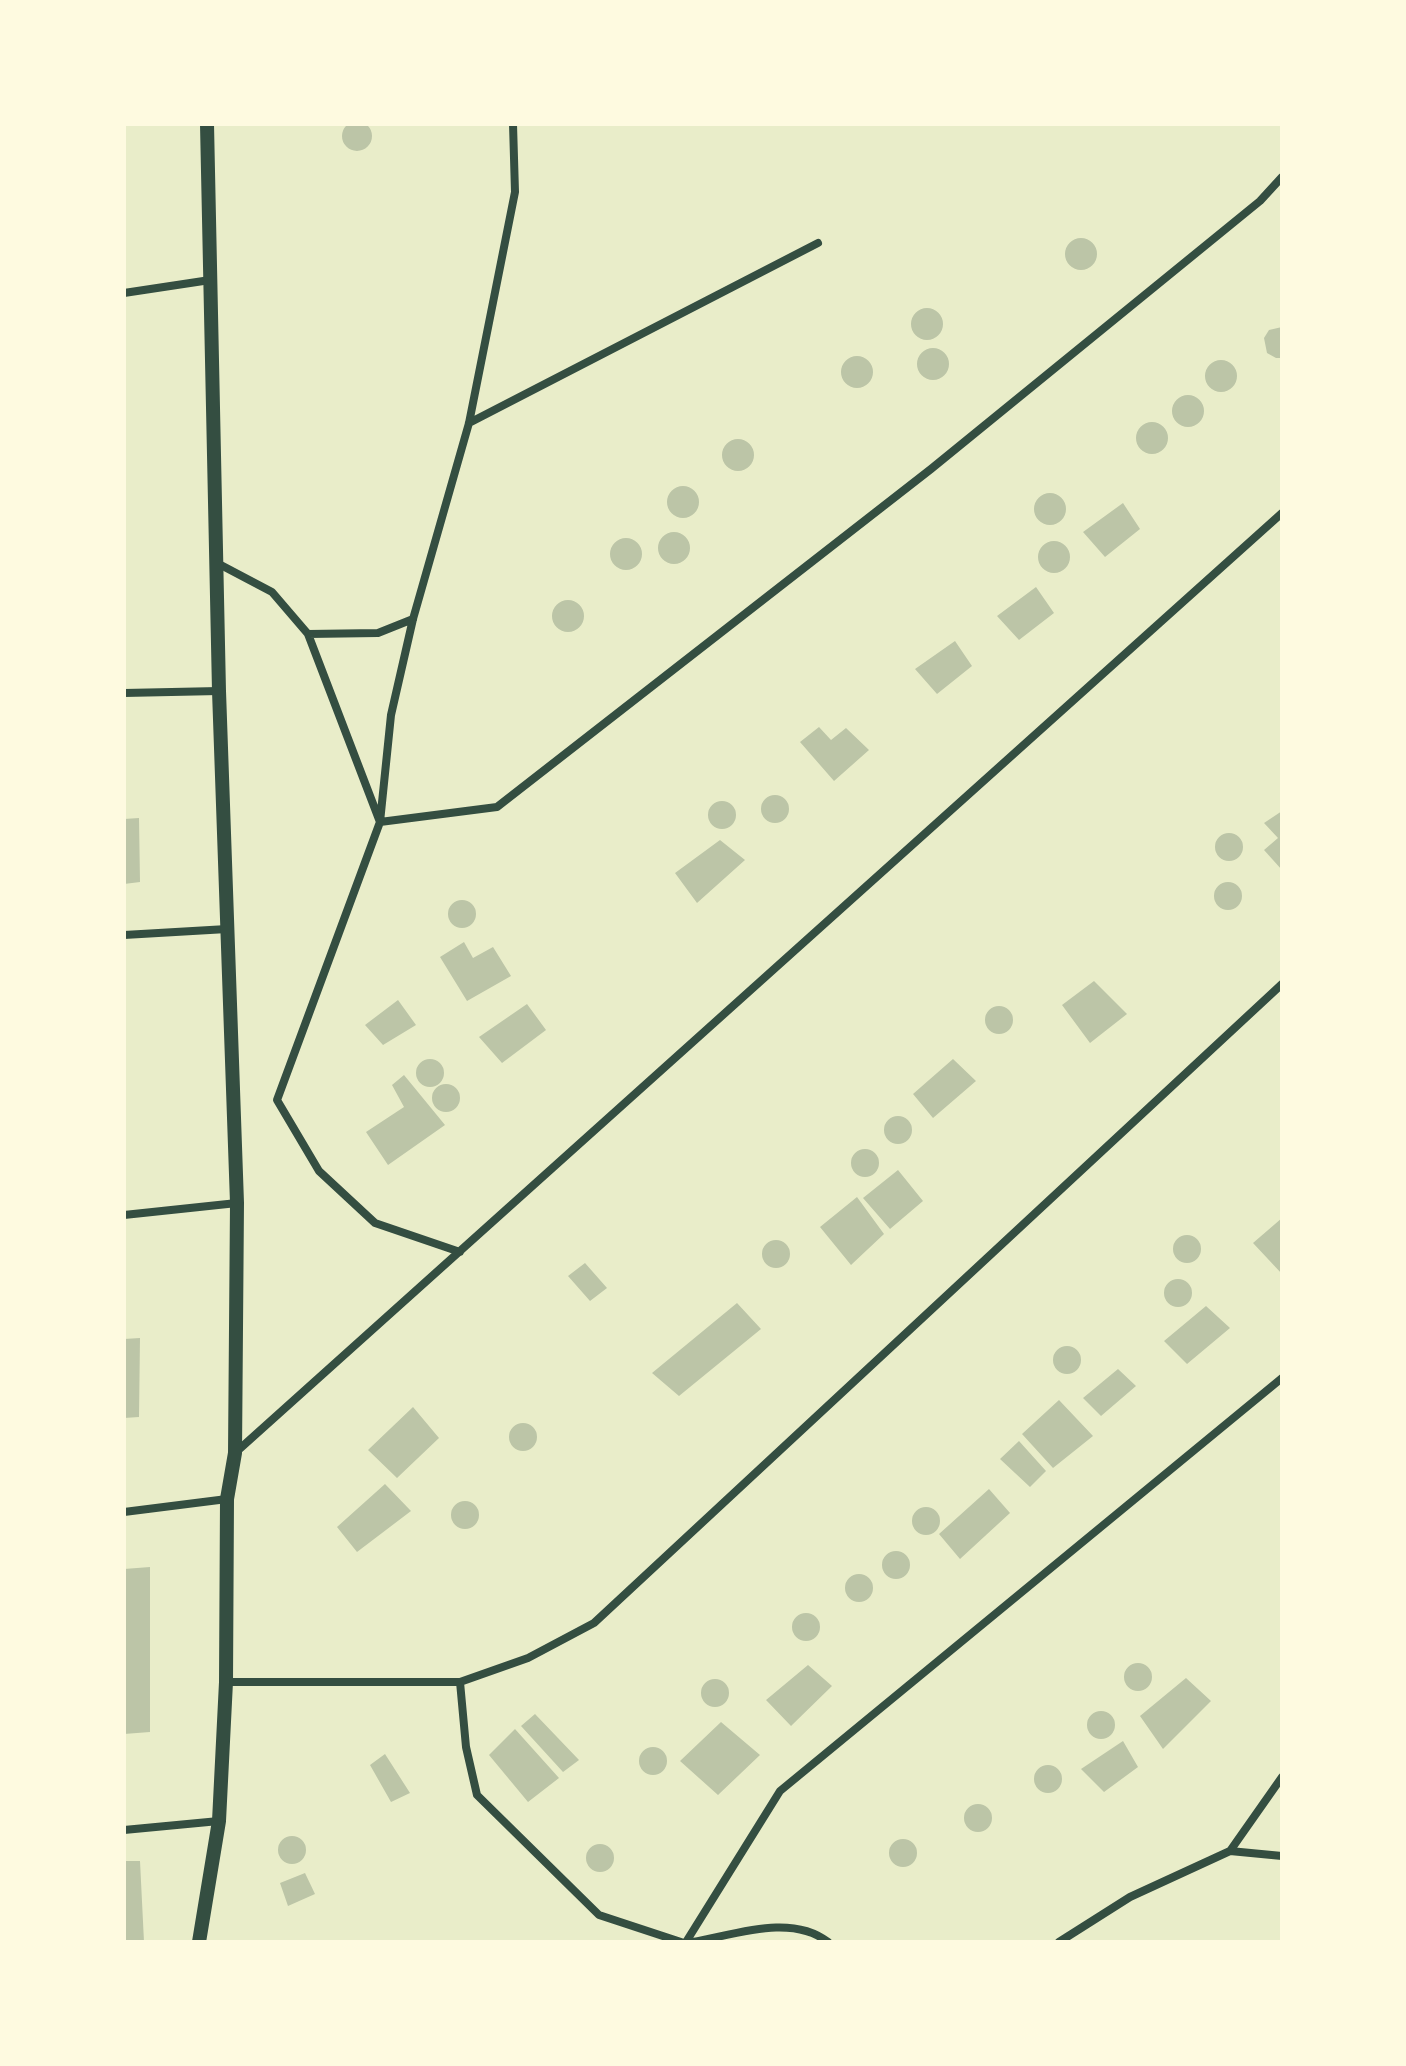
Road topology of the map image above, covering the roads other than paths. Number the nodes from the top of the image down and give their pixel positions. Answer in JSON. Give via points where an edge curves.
{"nodes":[{"id":1,"x":207,"y":124,"type":"edge"},
{"id":2,"x":513,"y":124,"type":"edge"},
{"id":3,"x":1282,"y":177,"type":"edge"},
{"id":4,"x":818,"y":243,"type":"dead end"},
{"id":5,"x":210,"y":280,"type":"junction"},
{"id":6,"x":124,"y":293,"type":"edge"},
{"id":7,"x":469,"y":423,"type":"junction"},
{"id":8,"x":1282,"y":513,"type":"edge"},
{"id":9,"x":216,"y":563,"type":"junction"},
{"id":10,"x":413,"y":619,"type":"junction"},
{"id":11,"x":308,"y":634,"type":"junction"},
{"id":12,"x":219,"y":691,"type":"junction"},
{"id":13,"x":124,"y":693,"type":"edge"},
{"id":14,"x":380,"y":822,"type":"junction"},
{"id":15,"x":227,"y":929,"type":"junction"},
{"id":16,"x":124,"y":935,"type":"edge"},
{"id":17,"x":1282,"y":984,"type":"edge"},
{"id":18,"x":237,"y":1203,"type":"junction"},
{"id":19,"x":124,"y":1215,"type":"edge"},
{"id":20,"x":460,"y":1252,"type":"junction"},
{"id":21,"x":1282,"y":1378,"type":"edge"},
{"id":22,"x":235,"y":1453,"type":"junction"},
{"id":23,"x":227,"y":1499,"type":"junction"},
{"id":24,"x":124,"y":1512,"type":"edge"},
{"id":25,"x":226,"y":1682,"type":"junction"},
{"id":26,"x":460,"y":1682,"type":"junction"},
{"id":27,"x":1282,"y":1777,"type":"edge"},
{"id":28,"x":219,"y":1821,"type":"junction"},
{"id":29,"x":124,"y":1830,"type":"edge"},
{"id":30,"x":1230,"y":1851,"type":"junction"},
{"id":31,"x":1282,"y":1856,"type":"edge"},
{"id":32,"x":199,"y":1942,"type":"edge"},
{"id":33,"x":683,"y":1942,"type":"edge"},
{"id":34,"x":693,"y":1942,"type":"edge"},
{"id":35,"x":828,"y":1942,"type":"edge"},
{"id":36,"x":1059,"y":1942,"type":"edge"}],
"edges":[{"from":1,"to":5,"type":"street"},
{"from":2,"to":7,"type":"street","via":[[515,192]]},
{"from":3,"to":14,"type":"street","via":[[1260,201],[931,469],[497,807]]},
{"from":4,"to":7,"type":"street"},
{"from":5,"to":6,"type":"street"},
{"from":5,"to":9,"type":"street"},
{"from":7,"to":10,"type":"street"},
{"from":8,"to":20,"type":"street"},
{"from":9,"to":11,"type":"street","via":[[272,592]]},
{"from":9,"to":12,"type":"street"},
{"from":10,"to":11,"type":"street","via":[[378,633]]},
{"from":10,"to":14,"type":"street","via":[[391,715]]},
{"from":11,"to":14,"type":"street"},
{"from":12,"to":13,"type":"street"},
{"from":12,"to":15,"type":"street"},
{"from":14,"to":20,"type":"street","via":[[277,1100],[319,1171],[375,1223]]},
{"from":15,"to":16,"type":"street"},
{"from":15,"to":18,"type":"street"},
{"from":17,"to":26,"type":"street","via":[[594,1623],[528,1658]]},
{"from":18,"to":19,"type":"street"},
{"from":18,"to":22,"type":"street"},
{"from":20,"to":22,"type":"street"},
{"from":21,"to":33,"type":"street","via":[[780,1791]]},
{"from":22,"to":23,"type":"street"},
{"from":23,"to":24,"type":"street"},
{"from":23,"to":25,"type":"street"},
{"from":25,"to":26,"type":"street"},
{"from":25,"to":28,"type":"street"},
{"from":26,"to":33,"type":"street","via":[[477,1795],[599,1915]]},
{"from":27,"to":30,"type":"street"},
{"from":28,"to":29,"type":"street"},
{"from":28,"to":32,"type":"street"},
{"from":30,"to":31,"type":"street"},
{"from":30,"to":36,"type":"street","via":[[1130,1897]]},
{"from":34,"to":35,"type":"street","via":[[781,1926]]}]}
